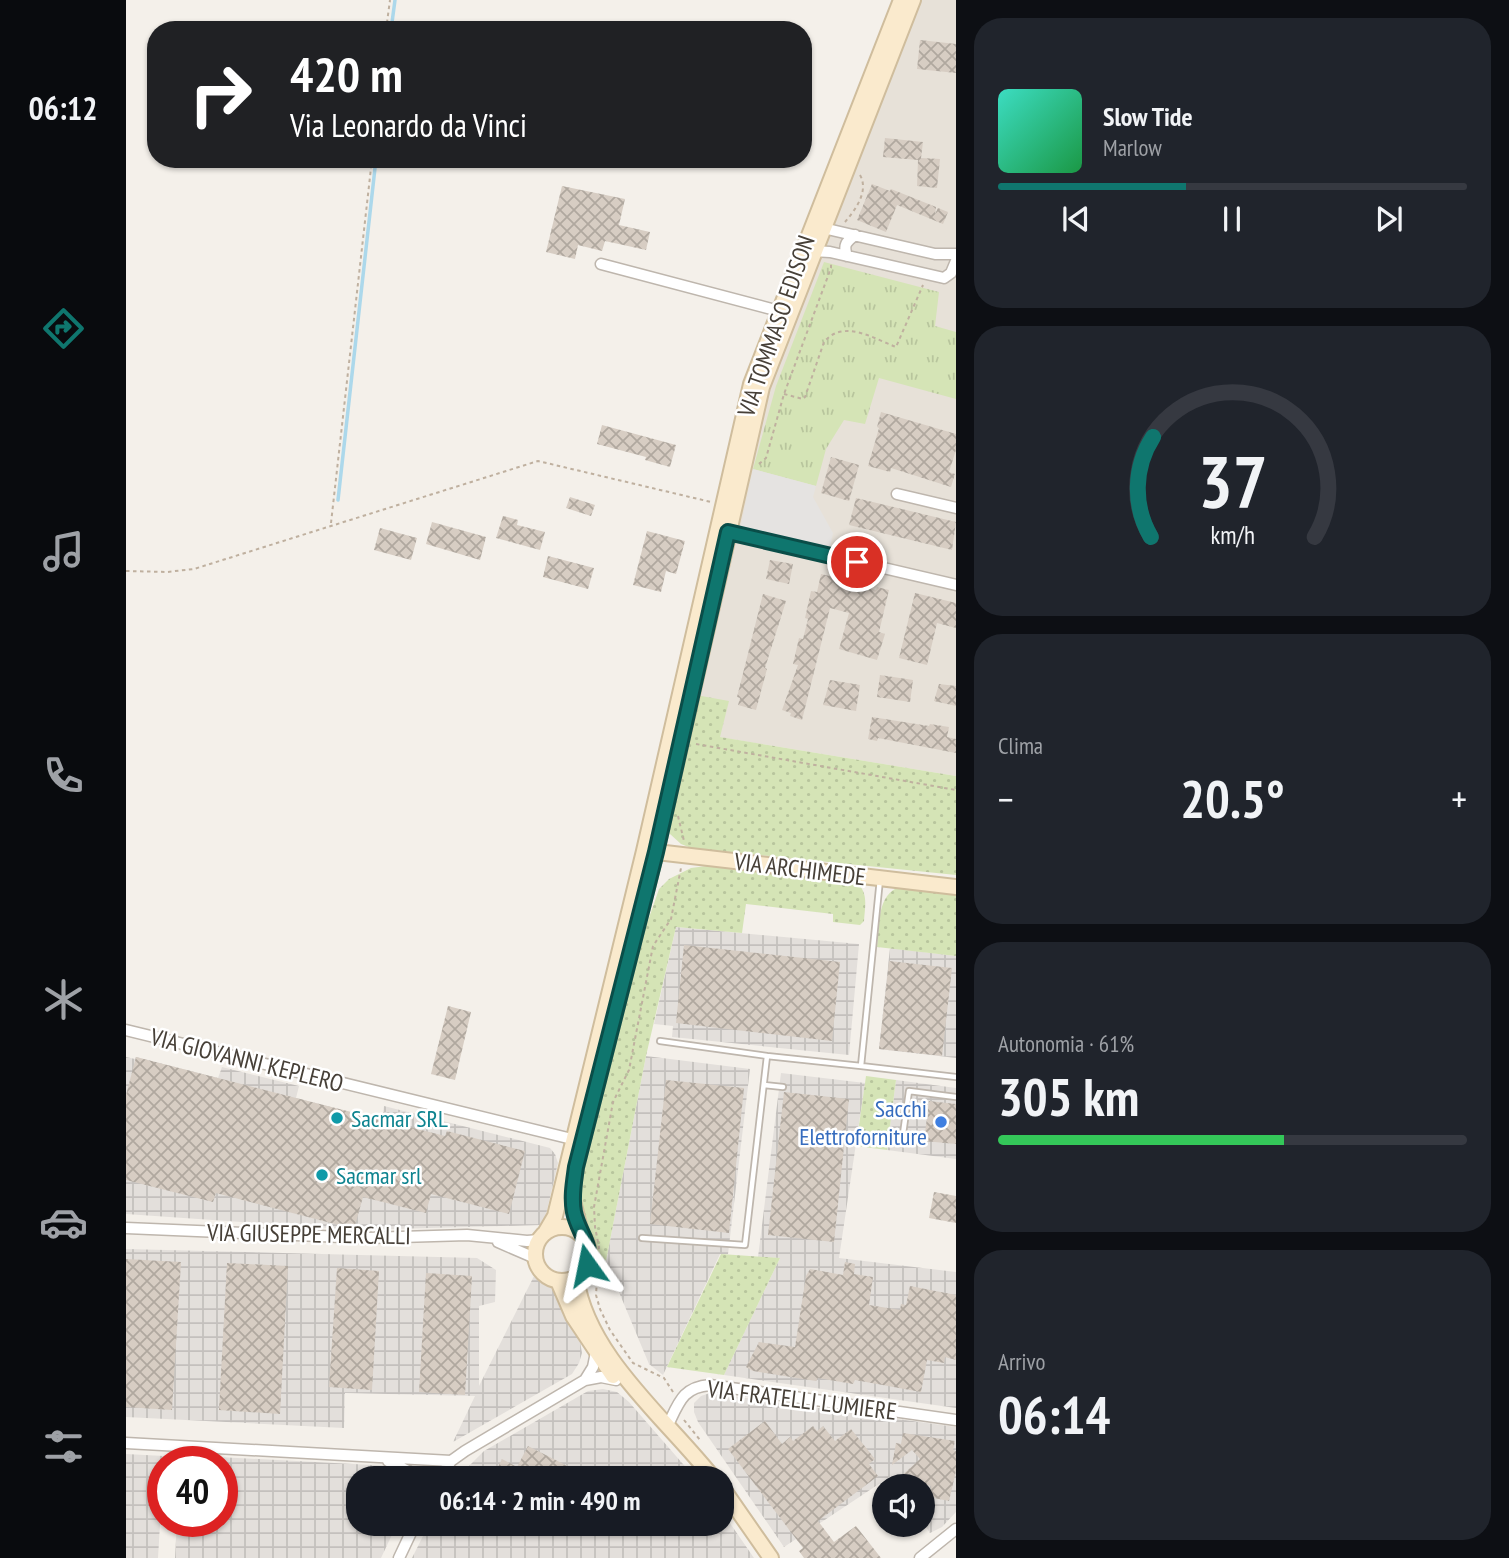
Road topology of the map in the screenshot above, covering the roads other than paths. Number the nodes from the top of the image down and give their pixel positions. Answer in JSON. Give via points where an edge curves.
{"nodes":[{"id":1,"x":901,"y":0,"type":"edge"},
{"id":2,"x":913,"y":0,"type":"edge"},
{"id":3,"x":823,"y":228,"type":"junction"},
{"id":4,"x":855,"y":235,"type":"junction"},
{"id":5,"x":813,"y":251,"type":"junction"},
{"id":6,"x":956,"y":254,"type":"edge"},
{"id":7,"x":847,"y":256,"type":"junction"},
{"id":8,"x":956,"y":261,"type":"edge"},
{"id":9,"x":601,"y":264,"type":"dead end"},
{"id":10,"x":784,"y":312,"type":"junction"},
{"id":11,"x":897,"y":494,"type":"dead end"},
{"id":12,"x":956,"y":508,"type":"edge"},
{"id":13,"x":722,"y":531,"type":"junction"},
{"id":14,"x":956,"y":585,"type":"edge"},
{"id":15,"x":650,"y":851,"type":"junction"},
{"id":16,"x":880,"y":878,"type":"junction"},
{"id":17,"x":956,"y":887,"type":"edge"},
{"id":18,"x":126,"y":1032,"type":"edge"},
{"id":19,"x":660,"y":1041,"type":"dead end"},
{"id":20,"x":767,"y":1056,"type":"junction"},
{"id":21,"x":861,"y":1066,"type":"junction"},
{"id":22,"x":956,"y":1077,"type":"edge"},
{"id":23,"x":764,"y":1085,"type":"junction"},
{"id":24,"x":783,"y":1087,"type":"dead end"},
{"id":25,"x":956,"y":1097,"type":"edge"},
{"id":26,"x":903,"y":1134,"type":"dead end"},
{"id":27,"x":572,"y":1139,"type":"junction"},
{"id":28,"x":126,"y":1228,"type":"edge"},
{"id":29,"x":580,"y":1233,"type":"junction"},
{"id":30,"x":542,"y":1236,"type":"junction"},
{"id":31,"x":642,"y":1238,"type":"dead end"},
{"id":32,"x":491,"y":1239,"type":"junction"},
{"id":33,"x":535,"y":1258,"type":"junction"},
{"id":34,"x":576,"y":1278,"type":"junction"},
{"id":35,"x":558,"y":1281,"type":"junction"},
{"id":36,"x":596,"y":1352,"type":"junction"},
{"id":37,"x":585,"y":1380,"type":"junction"},
{"id":38,"x":616,"y":1380,"type":"junction"},
{"id":39,"x":663,"y":1420,"type":"junction"},
{"id":40,"x":956,"y":1420,"type":"edge"},
{"id":41,"x":126,"y":1443,"type":"edge"},
{"id":42,"x":367,"y":1455,"type":"junction"},
{"id":43,"x":451,"y":1461,"type":"junction"},
{"id":44,"x":399,"y":1466,"type":"edge"},
{"id":45,"x":448,"y":1466,"type":"edge"},
{"id":46,"x":703,"y":1466,"type":"edge"},
{"id":47,"x":734,"y":1505,"type":"edge"},
{"id":48,"x":956,"y":1530,"type":"edge"},
{"id":49,"x":409,"y":1536,"type":"edge"},
{"id":50,"x":398,"y":1558,"type":"edge"},
{"id":51,"x":771,"y":1558,"type":"edge"},
{"id":52,"x":920,"y":1558,"type":"edge"}],
"edges":[{"from":1,"to":10,"type":"street","name":"VIA TOMMASO EDISON"},
{"from":2,"to":3,"type":"street","name":"VIA TOMMASO EDISON"},
{"from":3,"to":4,"type":"street"},
{"from":3,"to":5,"type":"street","name":"VIA TOMMASO EDISON"},
{"from":4,"to":6,"type":"street","via":[[935,254]]},
{"from":4,"to":7,"type":"street","via":[[846,242]]},
{"from":5,"to":7,"type":"street"},
{"from":5,"to":10,"type":"street","name":"VIA TOMMASO EDISON"},
{"from":7,"to":8,"type":"street","via":[[944,278]]},
{"from":9,"to":10,"type":"street"},
{"from":10,"to":13,"type":"street","name":"VIA TOMMASO EDISON"},
{"from":10,"to":13,"type":"street","name":"VIA TOMMASO EDISON","via":[[751,384],[722,504]]},
{"from":11,"to":12,"type":"street"},
{"from":13,"to":14,"type":"street"},
{"from":13,"to":15,"type":"street","name":"VIA TOMMASO EDISON"},
{"from":15,"to":16,"type":"street","name":"VIA ARCHIMEDE"},
{"from":15,"to":27,"type":"street","name":"VIA TOMMASO EDISON"},
{"from":15,"to":29,"type":"street","name":"VIA TOMMASO EDISON","via":[[576,1167],[572,1198]]},
{"from":16,"to":17,"type":"street","name":"VIA ARCHIMEDE"},
{"from":16,"to":21,"type":"lane"},
{"from":18,"to":27,"type":"street","name":"VIA GIOVANNI KEPLERO"},
{"from":19,"to":20,"type":"lane"},
{"from":20,"to":21,"type":"lane"},
{"from":20,"to":23,"type":"lane"},
{"from":21,"to":22,"type":"lane"},
{"from":23,"to":24,"type":"lane"},
{"from":23,"to":31,"type":"lane","via":[[746,1245]]},
{"from":25,"to":26,"type":"lane","via":[[909,1091]]},
{"from":27,"to":30,"type":"street","name":"VIA TOMMASO EDISON","via":[[555,1216]]},
{"from":28,"to":32,"type":"street","name":"VIA GIUSEPPE MERCALLI"},
{"from":29,"to":30,"type":"street","via":[[559,1227]]},
{"from":29,"to":34,"type":"street","via":[[590,1257]]},
{"from":30,"to":32,"type":"street","name":"VIA GIUSEPPE MERCALLI"},
{"from":30,"to":33,"type":"street"},
{"from":32,"to":33,"type":"street","name":"VIA GIUSEPPE MERCALLI"},
{"from":33,"to":35,"type":"street","via":[[543,1273]]},
{"from":34,"to":35,"type":"street"},
{"from":34,"to":39,"type":"street","via":[[590,1325],[624,1376]]},
{"from":35,"to":36,"type":"street"},
{"from":36,"to":37,"type":"street"},
{"from":36,"to":38,"type":"street"},
{"from":37,"to":38,"type":"street"},
{"from":37,"to":43,"type":"street"},
{"from":38,"to":39,"type":"street"},
{"from":39,"to":40,"type":"street","name":"VIA FRATELLI LUMIERE","via":[[686,1392],[710,1385]]},
{"from":39,"to":46,"type":"street"},
{"from":41,"to":42,"type":"street"},
{"from":42,"to":43,"type":"street"},
{"from":42,"to":44,"type":"street"},
{"from":43,"to":45,"type":"street"},
{"from":47,"to":51,"type":"street"},
{"from":48,"to":52,"type":"street"},
{"from":49,"to":50,"type":"street"}]}
